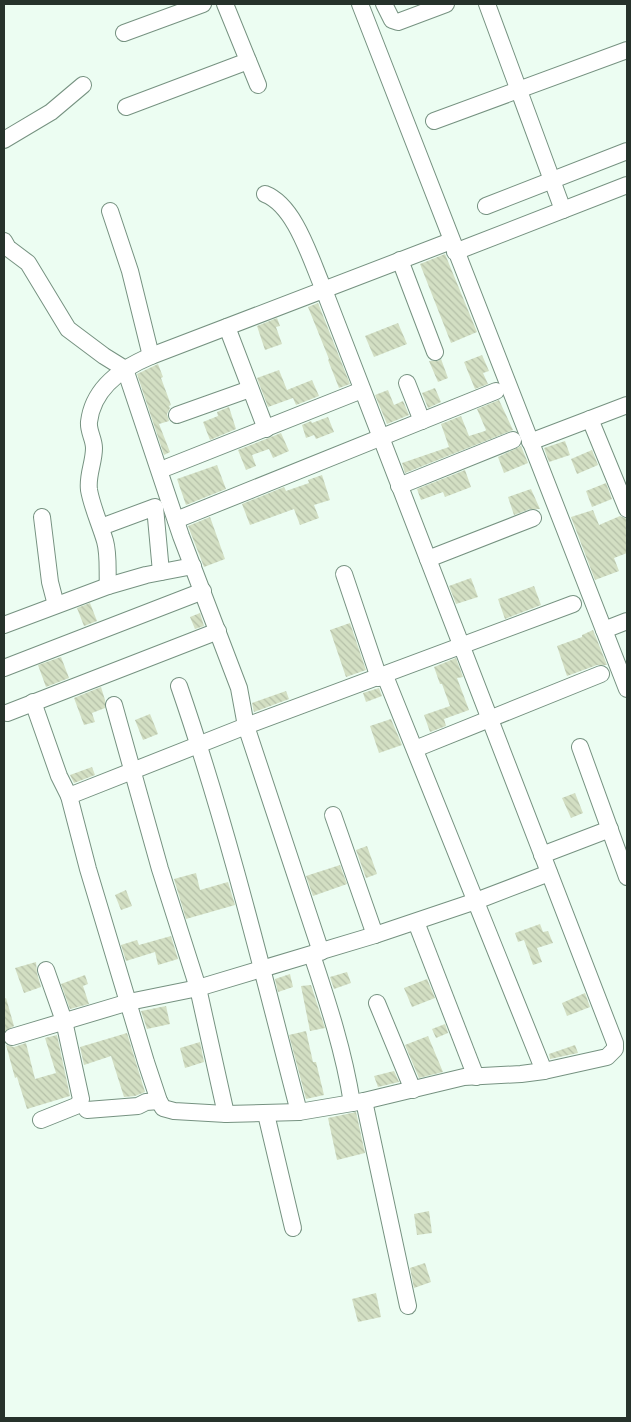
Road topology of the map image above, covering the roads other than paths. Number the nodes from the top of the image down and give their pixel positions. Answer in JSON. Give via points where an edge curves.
{"nodes":[{"id":1,"x":202,"y":4,"type":"edge"},
{"id":2,"x":360,"y":4,"type":"edge"},
{"id":3,"x":384,"y":4,"type":"edge"},
{"id":4,"x":446,"y":4,"type":"edge"},
{"id":5,"x":487,"y":4,"type":"edge"},
{"id":6,"x":229,"y":5,"type":"edge"},
{"id":7,"x":124,"y":33,"type":"dead end"},
{"id":8,"x":627,"y":50,"type":"edge"},
{"id":9,"x":248,"y":61,"type":"junction"},
{"id":10,"x":83,"y":85,"type":"dead end"},
{"id":11,"x":258,"y":85,"type":"dead end"},
{"id":12,"x":519,"y":90,"type":"junction"},
{"id":13,"x":126,"y":107,"type":"dead end"},
{"id":14,"x":434,"y":121,"type":"dead end"},
{"id":15,"x":4,"y":140,"type":"edge"},
{"id":16,"x":627,"y":151,"type":"edge"},
{"id":17,"x":551,"y":180,"type":"junction"},
{"id":18,"x":627,"y":185,"type":"edge"},
{"id":19,"x":265,"y":194,"type":"dead end"},
{"id":20,"x":486,"y":206,"type":"dead end"},
{"id":21,"x":563,"y":210,"type":"junction"},
{"id":22,"x":110,"y":211,"type":"dead end"},
{"id":23,"x":4,"y":242,"type":"edge"},
{"id":24,"x":453,"y":246,"type":"junction"},
{"id":25,"x":400,"y":260,"type":"junction"},
{"id":26,"x":324,"y":290,"type":"junction"},
{"id":27,"x":227,"y":327,"type":"junction"},
{"id":28,"x":435,"y":352,"type":"dead end"},
{"id":29,"x":151,"y":356,"type":"junction"},
{"id":30,"x":125,"y":369,"type":"junction"},
{"id":31,"x":407,"y":384,"type":"dead end"},
{"id":32,"x":250,"y":388,"type":"junction"},
{"id":33,"x":362,"y":390,"type":"junction"},
{"id":34,"x":496,"y":391,"type":"dead end"},
{"id":35,"x":627,"y":404,"type":"edge"},
{"id":36,"x":177,"y":415,"type":"dead end"},
{"id":37,"x":590,"y":419,"type":"junction"},
{"id":38,"x":422,"y":421,"type":"junction"},
{"id":39,"x":266,"y":429,"type":"junction"},
{"id":40,"x":381,"y":438,"type":"junction"},
{"id":41,"x":513,"y":440,"type":"dead end"},
{"id":42,"x":530,"y":442,"type":"junction"},
{"id":43,"x":168,"y":467,"type":"dead end"},
{"id":44,"x":621,"y":477,"type":"edge"},
{"id":45,"x":399,"y":486,"type":"junction"},
{"id":46,"x":627,"y":509,"type":"edge"},
{"id":47,"x":42,"y":517,"type":"dead end"},
{"id":48,"x":533,"y":518,"type":"dead end"},
{"id":49,"x":176,"y":520,"type":"junction"},
{"id":50,"x":100,"y":527,"type":"junction"},
{"id":51,"x":428,"y":559,"type":"junction"},
{"id":52,"x":193,"y":566,"type":"junction"},
{"id":53,"x":161,"y":572,"type":"junction"},
{"id":54,"x":344,"y":574,"type":"dead end"},
{"id":55,"x":108,"y":586,"type":"junction"},
{"id":56,"x":203,"y":591,"type":"junction"},
{"id":57,"x":573,"y":604,"type":"dead end"},
{"id":58,"x":56,"y":605,"type":"junction"},
{"id":59,"x":627,"y":621,"type":"edge"},
{"id":60,"x":4,"y":625,"type":"edge"},
{"id":61,"x":604,"y":630,"type":"junction"},
{"id":62,"x":218,"y":631,"type":"junction"},
{"id":63,"x":462,"y":647,"type":"junction"},
{"id":64,"x":623,"y":667,"type":"edge"},
{"id":65,"x":4,"y":668,"type":"edge"},
{"id":66,"x":601,"y":674,"type":"dead end"},
{"id":67,"x":382,"y":676,"type":"junction"},
{"id":68,"x":179,"y":686,"type":"dead end"},
{"id":69,"x":627,"y":689,"type":"edge"},
{"id":70,"x":33,"y":702,"type":"junction"},
{"id":71,"x":114,"y":704,"type":"dead end"},
{"id":72,"x":7,"y":712,"type":"dead end"},
{"id":73,"x":490,"y":719,"type":"junction"},
{"id":74,"x":246,"y":726,"type":"junction"},
{"id":75,"x":199,"y":745,"type":"junction"},
{"id":76,"x":580,"y":747,"type":"dead end"},
{"id":77,"x":415,"y":749,"type":"junction"},
{"id":78,"x":134,"y":770,"type":"junction"},
{"id":79,"x":69,"y":796,"type":"junction"},
{"id":80,"x":333,"y":814,"type":"dead end"},
{"id":81,"x":610,"y":829,"type":"junction"},
{"id":82,"x":542,"y":855,"type":"junction"},
{"id":83,"x":549,"y":873,"type":"junction"},
{"id":84,"x":627,"y":877,"type":"edge"},
{"id":85,"x":476,"y":901,"type":"junction"},
{"id":86,"x":416,"y":922,"type":"junction"},
{"id":87,"x":375,"y":936,"type":"junction"},
{"id":88,"x":317,"y":953,"type":"junction"},
{"id":89,"x":262,"y":968,"type":"junction"},
{"id":90,"x":46,"y":970,"type":"dead end"},
{"id":91,"x":198,"y":988,"type":"junction"},
{"id":92,"x":129,"y":1002,"type":"junction"},
{"id":93,"x":377,"y":1003,"type":"dead end"},
{"id":94,"x":64,"y":1021,"type":"junction"},
{"id":95,"x":12,"y":1037,"type":"dead end"},
{"id":96,"x":544,"y":1071,"type":"junction"},
{"id":97,"x":476,"y":1077,"type":"junction"},
{"id":98,"x":414,"y":1090,"type":"junction"},
{"id":99,"x":159,"y":1101,"type":"junction"},
{"id":100,"x":358,"y":1102,"type":"junction"},
{"id":101,"x":87,"y":1110,"type":"dead end"},
{"id":102,"x":299,"y":1112,"type":"junction"},
{"id":103,"x":226,"y":1114,"type":"junction"},
{"id":104,"x":266,"y":1114,"type":"junction"},
{"id":105,"x":41,"y":1120,"type":"dead end"},
{"id":106,"x":293,"y":1228,"type":"dead end"},
{"id":107,"x":408,"y":1306,"type":"dead end"}],
"edges":[{"from":1,"to":7,"type":"street"},
{"from":2,"to":24,"type":"street"},
{"from":3,"to":4,"type":"street","via":[[392,20],[398,22]]},
{"from":5,"to":12,"type":"street"},
{"from":6,"to":9,"type":"street"},
{"from":8,"to":12,"type":"street"},
{"from":9,"to":11,"type":"street"},
{"from":9,"to":13,"type":"street"},
{"from":10,"to":15,"type":"street","via":[[51,112]]},
{"from":12,"to":14,"type":"street"},
{"from":12,"to":17,"type":"street"},
{"from":16,"to":17,"type":"street"},
{"from":17,"to":20,"type":"street"},
{"from":17,"to":21,"type":"street"},
{"from":18,"to":21,"type":"street"},
{"from":19,"to":26,"type":"street","via":[[278,201],[289,213]]},
{"from":21,"to":24,"type":"street"},
{"from":22,"to":29,"type":"street","via":[[133,279]]},
{"from":23,"to":30,"type":"street","via":[[28,263],[68,329]]},
{"from":24,"to":25,"type":"street"},
{"from":24,"to":42,"type":"street"},
{"from":25,"to":26,"type":"street"},
{"from":25,"to":28,"type":"street"},
{"from":26,"to":27,"type":"street"},
{"from":26,"to":33,"type":"street"},
{"from":27,"to":29,"type":"street"},
{"from":27,"to":32,"type":"street"},
{"from":29,"to":30,"type":"street"},
{"from":30,"to":49,"type":"street"},
{"from":30,"to":50,"type":"street","via":[[102,390],[89,422],[94,447],[89,490]]},
{"from":31,"to":38,"type":"street"},
{"from":32,"to":36,"type":"street"},
{"from":32,"to":39,"type":"street"},
{"from":33,"to":39,"type":"street"},
{"from":33,"to":40,"type":"street"},
{"from":34,"to":38,"type":"street"},
{"from":35,"to":37,"type":"street"},
{"from":37,"to":42,"type":"street"},
{"from":37,"to":44,"type":"street"},
{"from":38,"to":40,"type":"street"},
{"from":39,"to":43,"type":"street"},
{"from":40,"to":45,"type":"street"},
{"from":40,"to":49,"type":"street"},
{"from":41,"to":45,"type":"street"},
{"from":42,"to":61,"type":"street"},
{"from":44,"to":46,"type":"street"},
{"from":45,"to":51,"type":"street"},
{"from":47,"to":58,"type":"street"},
{"from":48,"to":51,"type":"street"},
{"from":49,"to":52,"type":"street"},
{"from":50,"to":53,"type":"street","via":[[154,507]]},
{"from":50,"to":55,"type":"street","via":[[106,546]]},
{"from":51,"to":63,"type":"street"},
{"from":52,"to":53,"type":"street"},
{"from":52,"to":56,"type":"street"},
{"from":53,"to":55,"type":"street"},
{"from":54,"to":67,"type":"street"},
{"from":55,"to":58,"type":"street"},
{"from":56,"to":62,"type":"street"},
{"from":56,"to":65,"type":"street"},
{"from":57,"to":63,"type":"street"},
{"from":58,"to":60,"type":"street"},
{"from":59,"to":61,"type":"street"},
{"from":61,"to":64,"type":"street"},
{"from":62,"to":70,"type":"street"},
{"from":62,"to":74,"type":"street","via":[[239,688]]},
{"from":63,"to":67,"type":"street"},
{"from":63,"to":73,"type":"street"},
{"from":64,"to":69,"type":"street"},
{"from":66,"to":73,"type":"street"},
{"from":67,"to":74,"type":"street"},
{"from":67,"to":77,"type":"street"},
{"from":68,"to":75,"type":"street"},
{"from":70,"to":72,"type":"street"},
{"from":70,"to":79,"type":"street"},
{"from":71,"to":78,"type":"street"},
{"from":73,"to":77,"type":"street"},
{"from":73,"to":82,"type":"street"},
{"from":74,"to":75,"type":"street"},
{"from":74,"to":88,"type":"street"},
{"from":75,"to":78,"type":"street"},
{"from":75,"to":89,"type":"street"},
{"from":76,"to":81,"type":"street"},
{"from":77,"to":85,"type":"street"},
{"from":78,"to":79,"type":"street"},
{"from":78,"to":91,"type":"street","via":[[160,869]]},
{"from":79,"to":92,"type":"street"},
{"from":80,"to":87,"type":"street"},
{"from":81,"to":82,"type":"street"},
{"from":81,"to":84,"type":"street"},
{"from":82,"to":83,"type":"street"},
{"from":83,"to":85,"type":"street"},
{"from":83,"to":96,"type":"street","via":[[615,1049],[607,1057]]},
{"from":85,"to":86,"type":"street"},
{"from":85,"to":96,"type":"street"},
{"from":86,"to":87,"type":"street"},
{"from":86,"to":97,"type":"street"},
{"from":87,"to":88,"type":"street"},
{"from":88,"to":89,"type":"street"},
{"from":88,"to":100,"type":"street"},
{"from":89,"to":91,"type":"street"},
{"from":89,"to":102,"type":"street"},
{"from":90,"to":94,"type":"street"},
{"from":91,"to":92,"type":"street"},
{"from":91,"to":103,"type":"street"},
{"from":92,"to":94,"type":"street"},
{"from":92,"to":99,"type":"street"},
{"from":93,"to":98,"type":"street"},
{"from":94,"to":95,"type":"street"},
{"from":94,"to":105,"type":"street","via":[[80,1100],[76,1106]]},
{"from":96,"to":97,"type":"street"},
{"from":97,"to":98,"type":"street","via":[[454,1079]]},
{"from":98,"to":100,"type":"street"},
{"from":99,"to":101,"type":"street"},
{"from":99,"to":103,"type":"street","via":[[167,1110]]},
{"from":100,"to":102,"type":"street"},
{"from":100,"to":107,"type":"street"},
{"from":102,"to":104,"type":"street"},
{"from":103,"to":104,"type":"street"},
{"from":104,"to":106,"type":"street"}]}
